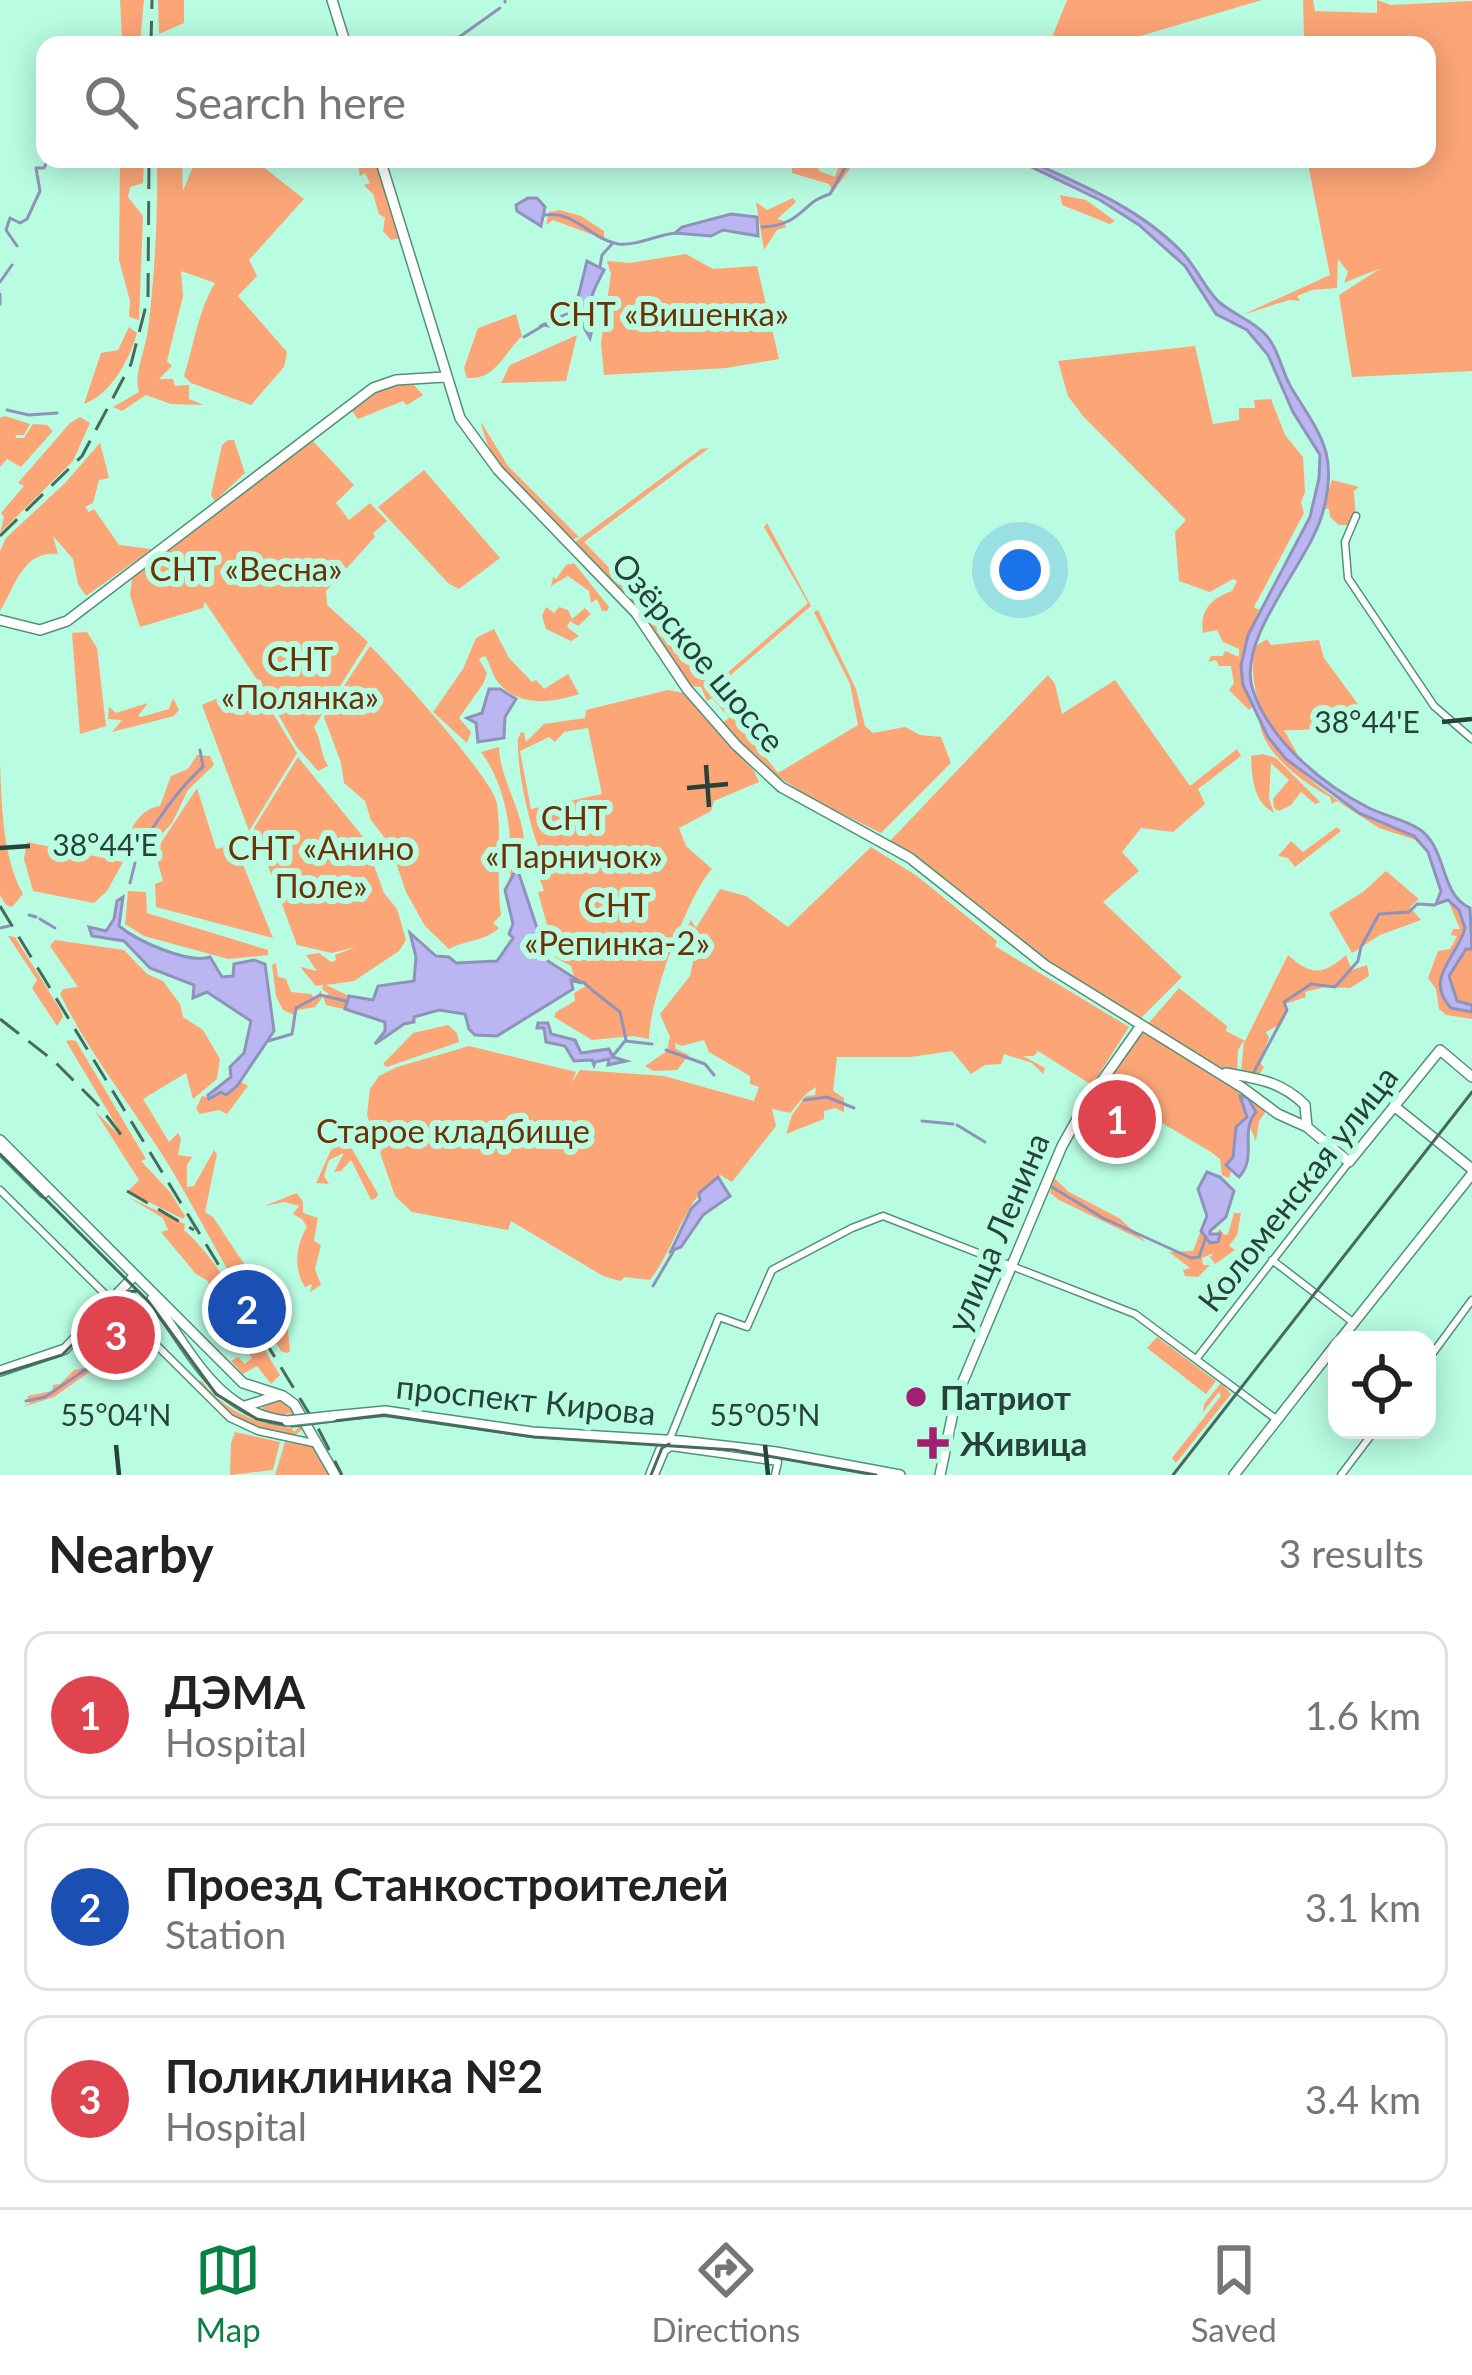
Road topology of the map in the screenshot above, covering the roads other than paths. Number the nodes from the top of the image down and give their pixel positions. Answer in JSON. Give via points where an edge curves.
{"nodes":[{"id":1,"x":332,"y":0,"type":"edge"},
{"id":2,"x":343,"y":36,"type":"edge"},
{"id":3,"x":383,"y":168,"type":"edge"},
{"id":4,"x":444,"y":376,"type":"junction"},
{"id":5,"x":1357,"y":516,"type":"dead end"},
{"id":6,"x":0,"y":620,"type":"edge"},
{"id":7,"x":1472,"y":739,"type":"edge"},
{"id":8,"x":1140,"y":1027,"type":"junction"},
{"id":9,"x":1215,"y":1070,"type":"junction"},
{"id":10,"x":1472,"y":1077,"type":"edge"},
{"id":11,"x":1394,"y":1106,"type":"junction"},
{"id":12,"x":1307,"y":1127,"type":"junction"},
{"id":13,"x":0,"y":1139,"type":"edge"},
{"id":14,"x":5,"y":1151,"type":"edge"},
{"id":15,"x":1349,"y":1162,"type":"junction"},
{"id":16,"x":1472,"y":1172,"type":"edge"},
{"id":17,"x":0,"y":1190,"type":"edge"},
{"id":18,"x":1272,"y":1260,"type":"junction"},
{"id":19,"x":1012,"y":1264,"type":"junction"},
{"id":20,"x":134,"y":1277,"type":"junction"},
{"id":21,"x":157,"y":1300,"type":"junction"},
{"id":22,"x":1472,"y":1300,"type":"edge"},
{"id":23,"x":112,"y":1301,"type":"junction"},
{"id":24,"x":1354,"y":1322,"type":"junction"},
{"id":25,"x":1347,"y":1331,"type":"edge"},
{"id":26,"x":1436,"y":1349,"type":"edge"},
{"id":27,"x":1328,"y":1355,"type":"edge"},
{"id":28,"x":1196,"y":1359,"type":"junction"},
{"id":29,"x":0,"y":1371,"type":"edge"},
{"id":30,"x":281,"y":1395,"type":"junction"},
{"id":31,"x":261,"y":1402,"type":"junction"},
{"id":32,"x":239,"y":1406,"type":"junction"},
{"id":33,"x":261,"y":1416,"type":"junction"},
{"id":34,"x":1277,"y":1420,"type":"junction"},
{"id":35,"x":309,"y":1427,"type":"junction"},
{"id":36,"x":292,"y":1439,"type":"junction"},
{"id":37,"x":1368,"y":1439,"type":"edge"},
{"id":38,"x":319,"y":1444,"type":"junction"},
{"id":39,"x":666,"y":1445,"type":"junction"},
{"id":40,"x":733,"y":1451,"type":"junction"},
{"id":41,"x":335,"y":1475,"type":"edge"},
{"id":42,"x":652,"y":1475,"type":"edge"},
{"id":43,"x":775,"y":1475,"type":"edge"},
{"id":44,"x":900,"y":1475,"type":"edge"},
{"id":45,"x":940,"y":1475,"type":"edge"},
{"id":46,"x":1234,"y":1475,"type":"edge"},
{"id":47,"x":1341,"y":1475,"type":"edge"}],
"edges":[{"from":1,"to":2,"type":"main road"},
{"from":3,"to":4,"type":"main road","name":"Озёрское шоссе"},
{"from":4,"to":6,"type":"main road","via":[[396,380],[365,393],[67,621],[40,630]]},
{"from":4,"to":8,"type":"main road","name":"Озёрское шоссе","via":[[460,418],[491,462],[624,599],[694,698],[771,779],[910,858],[1012,942]]},
{"from":5,"to":7,"type":"street","via":[[1346,542],[1348,578],[1434,706]]},
{"from":8,"to":9,"type":"main road","name":"Озёрское шоссе"},
{"from":8,"to":19,"type":"main road","name":"улица Ленина","via":[[1070,1132]]},
{"from":9,"to":12,"type":"main road"},
{"from":9,"to":12,"type":"main road","via":[[1279,1084],[1305,1105]]},
{"from":10,"to":11,"type":"main road","name":"Коломенская улица","via":[[1440,1050]]},
{"from":11,"to":15,"type":"main road","name":"Коломенская улица"},
{"from":11,"to":16,"type":"main road"},
{"from":12,"to":15,"type":"main road"},
{"from":13,"to":14,"type":"main road"},
{"from":14,"to":20,"type":"main road"},
{"from":15,"to":18,"type":"street","name":"Коломенская улица"},
{"from":16,"to":24,"type":"main road"},
{"from":17,"to":23,"type":"street"},
{"from":18,"to":24,"type":"street"},
{"from":18,"to":28,"type":"street","name":"Коломенская улица"},
{"from":19,"to":28,"type":"street","via":[[1129,1311]]},
{"from":19,"to":39,"type":"street","via":[[889,1217],[772,1270],[747,1327],[719,1317]]},
{"from":19,"to":45,"type":"main road","name":"улица Ленина","via":[[956,1398]]},
{"from":20,"to":21,"type":"main road"},
{"from":20,"to":23,"type":"main road"},
{"from":21,"to":30,"type":"main road","via":[[243,1383]]},
{"from":21,"to":32,"type":"main road","via":[[214,1386]]},
{"from":22,"to":26,"type":"street"},
{"from":23,"to":29,"type":"main road","via":[[65,1349]]},
{"from":23,"to":36,"type":"street","via":[[230,1418]]},
{"from":24,"to":25,"type":"main road"},
{"from":27,"to":34,"type":"main road"},
{"from":28,"to":34,"type":"street"},
{"from":30,"to":31,"type":"main road"},
{"from":30,"to":35,"type":"main road"},
{"from":31,"to":32,"type":"main road"},
{"from":31,"to":33,"type":"main road"},
{"from":32,"to":33,"type":"main road","name":"проспект Кирова"},
{"from":33,"to":39,"type":"main road","name":"проспект Кирова","bridge":true,"via":[[386,1412]]},
{"from":34,"to":46,"type":"main road"},
{"from":35,"to":36,"type":"street"},
{"from":35,"to":38,"type":"main road"},
{"from":36,"to":38,"type":"street"},
{"from":37,"to":47,"type":"street"},
{"from":38,"to":41,"type":"main road"},
{"from":39,"to":40,"type":"main road","name":"проспект Кирова"},
{"from":39,"to":42,"type":"street"},
{"from":40,"to":43,"type":"street","via":[[778,1462]]},
{"from":40,"to":44,"type":"main road","name":"проспект Кирова"}]}
